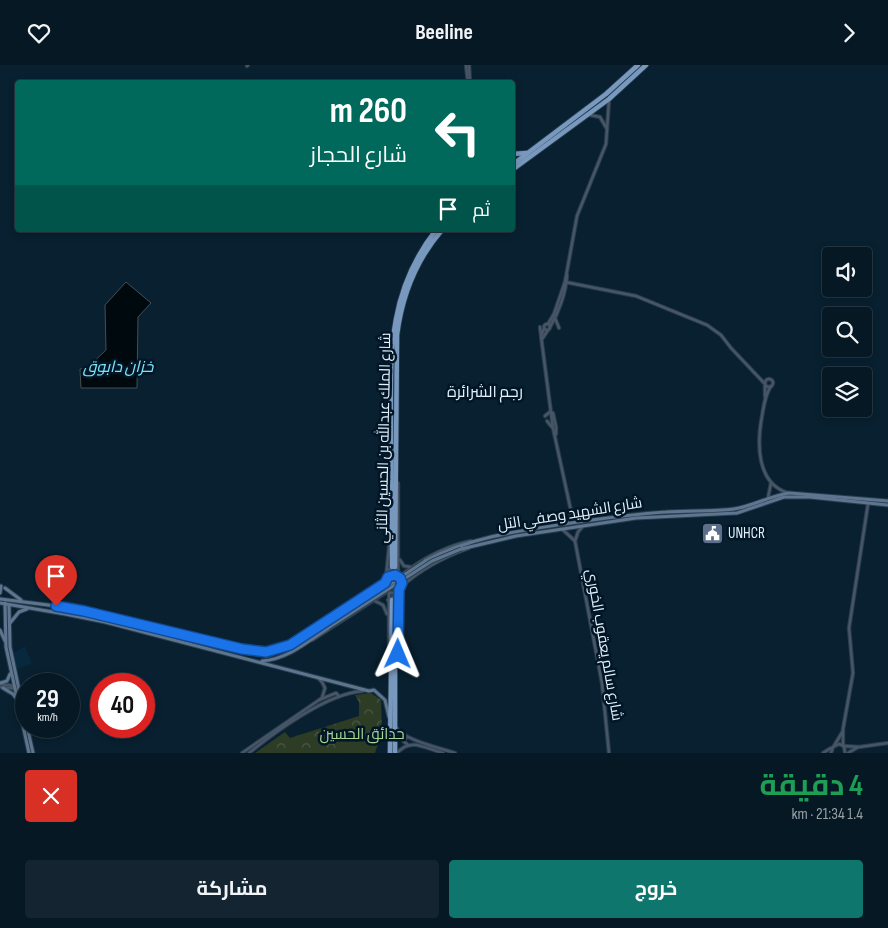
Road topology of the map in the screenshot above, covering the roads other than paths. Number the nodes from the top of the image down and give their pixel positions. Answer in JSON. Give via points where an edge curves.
{"nodes":[{"id":1,"x":468,"y":65,"type":"edge"},
{"id":2,"x":638,"y":65,"type":"edge"},
{"id":3,"x":646,"y":65,"type":"edge"},
{"id":4,"x":469,"y":80,"type":"edge"},
{"id":5,"x":609,"y":99,"type":"junction"},
{"id":6,"x":587,"y":115,"type":"junction"},
{"id":7,"x":608,"y":130,"type":"junction"},
{"id":8,"x":528,"y":153,"type":"junction"},
{"id":9,"x":515,"y":155,"type":"edge"},
{"id":10,"x":516,"y":164,"type":"edge"},
{"id":11,"x":435,"y":232,"type":"edge"},
{"id":12,"x":441,"y":232,"type":"edge"},
{"id":13,"x":566,"y":282,"type":"junction"},
{"id":14,"x":555,"y":318,"type":"junction"},
{"id":15,"x":540,"y":327,"type":"dead end"},
{"id":16,"x":549,"y":327,"type":"junction"},
{"id":17,"x":559,"y":328,"type":"dead end"},
{"id":18,"x":544,"y":329,"type":"junction"},
{"id":19,"x":542,"y":338,"type":"junction"},
{"id":20,"x":758,"y":377,"type":"junction"},
{"id":21,"x":767,"y":379,"type":"junction"},
{"id":22,"x":765,"y":385,"type":"junction"},
{"id":23,"x":771,"y":386,"type":"junction"},
{"id":24,"x":765,"y":398,"type":"junction"},
{"id":25,"x":552,"y":411,"type":"junction"},
{"id":26,"x":545,"y":416,"type":"dead end"},
{"id":27,"x":547,"y":421,"type":"dead end"},
{"id":28,"x":554,"y":428,"type":"junction"},
{"id":29,"x":556,"y":435,"type":"junction"},
{"id":30,"x":396,"y":474,"type":"junction"},
{"id":31,"x":771,"y":481,"type":"junction"},
{"id":32,"x":789,"y":493,"type":"junction"},
{"id":33,"x":768,"y":498,"type":"junction"},
{"id":34,"x":838,"y":499,"type":"junction"},
{"id":35,"x":888,"y":501,"type":"edge"},
{"id":36,"x":868,"y":504,"type":"junction"},
{"id":37,"x":888,"y":505,"type":"edge"},
{"id":38,"x":571,"y":511,"type":"junction"},
{"id":39,"x":660,"y":514,"type":"junction"},
{"id":40,"x":654,"y":515,"type":"junction"},
{"id":41,"x":581,"y":521,"type":"junction"},
{"id":42,"x":566,"y":524,"type":"junction"},
{"id":43,"x":584,"y":525,"type":"junction"},
{"id":44,"x":562,"y":529,"type":"junction"},
{"id":45,"x":488,"y":540,"type":"junction"},
{"id":46,"x":575,"y":541,"type":"junction"},
{"id":47,"x":399,"y":555,"type":"junction"},
{"id":48,"x":393,"y":567,"type":"junction"},
{"id":49,"x":413,"y":567,"type":"junction"},
{"id":50,"x":410,"y":569,"type":"junction"},
{"id":51,"x":415,"y":575,"type":"junction"},
{"id":52,"x":399,"y":577,"type":"junction"},
{"id":53,"x":386,"y":578,"type":"junction"},
{"id":54,"x":385,"y":583,"type":"junction"},
{"id":55,"x":3,"y":587,"type":"edge"},
{"id":56,"x":401,"y":587,"type":"junction"},
{"id":57,"x":374,"y":590,"type":"junction"},
{"id":58,"x":399,"y":590,"type":"junction"},
{"id":59,"x":389,"y":591,"type":"junction"},
{"id":60,"x":0,"y":593,"type":"edge"},
{"id":61,"x":382,"y":596,"type":"junction"},
{"id":62,"x":394,"y":600,"type":"junction"},
{"id":63,"x":373,"y":601,"type":"junction"},
{"id":64,"x":4,"y":602,"type":"edge"},
{"id":65,"x":29,"y":602,"type":"junction"},
{"id":66,"x":29,"y":608,"type":"junction"},
{"id":67,"x":388,"y":617,"type":"junction"},
{"id":68,"x":9,"y":624,"type":"junction"},
{"id":69,"x":327,"y":627,"type":"junction"},
{"id":70,"x":0,"y":630,"type":"edge"},
{"id":71,"x":308,"y":641,"type":"junction"},
{"id":72,"x":6,"y":642,"type":"junction"},
{"id":73,"x":297,"y":642,"type":"junction"},
{"id":74,"x":259,"y":661,"type":"junction"},
{"id":75,"x":393,"y":668,"type":"junction"},
{"id":76,"x":11,"y":671,"type":"junction"},
{"id":77,"x":315,"y":675,"type":"junction"},
{"id":78,"x":15,"y":681,"type":"edge"},
{"id":79,"x":15,"y":685,"type":"edge"},
{"id":80,"x":1,"y":686,"type":"edge"},
{"id":81,"x":15,"y":688,"type":"edge"},
{"id":82,"x":369,"y":691,"type":"junction"},
{"id":83,"x":15,"y":697,"type":"edge"},
{"id":84,"x":338,"y":697,"type":"junction"},
{"id":85,"x":318,"y":701,"type":"junction"},
{"id":86,"x":297,"y":713,"type":"junction"},
{"id":87,"x":300,"y":717,"type":"junction"},
{"id":88,"x":389,"y":717,"type":"junction"},
{"id":89,"x":394,"y":722,"type":"junction"},
{"id":90,"x":844,"y":729,"type":"junction"},
{"id":91,"x":408,"y":737,"type":"junction"},
{"id":92,"x":26,"y":738,"type":"edge"},
{"id":93,"x":30,"y":738,"type":"edge"},
{"id":94,"x":888,"y":743,"type":"edge"},
{"id":95,"x":407,"y":744,"type":"junction"},
{"id":96,"x":834,"y":746,"type":"junction"},
{"id":97,"x":843,"y":746,"type":"junction"},
{"id":98,"x":859,"y":747,"type":"junction"},
{"id":99,"x":29,"y":753,"type":"edge"},
{"id":100,"x":33,"y":753,"type":"edge"},
{"id":101,"x":242,"y":753,"type":"edge"},
{"id":102,"x":249,"y":753,"type":"edge"},
{"id":103,"x":390,"y":753,"type":"edge"},
{"id":104,"x":396,"y":753,"type":"edge"},
{"id":105,"x":443,"y":753,"type":"edge"},
{"id":106,"x":455,"y":753,"type":"edge"},
{"id":107,"x":609,"y":753,"type":"edge"},
{"id":108,"x":823,"y":753,"type":"edge"},
{"id":109,"x":832,"y":753,"type":"edge"},
{"id":110,"x":847,"y":753,"type":"edge"}],
"edges":[{"from":1,"to":4,"type":"street"},
{"from":2,"to":8,"type":"highway","via":[[606,94]]},
{"from":3,"to":5,"type":"highway"},
{"from":5,"to":6,"type":"highway"},
{"from":5,"to":7,"type":"street"},
{"from":6,"to":7,"type":"street","via":[[600,117]]},
{"from":6,"to":10,"type":"highway"},
{"from":7,"to":13,"type":"street","via":[[603,152],[577,216]]},
{"from":8,"to":9,"type":"highway"},
{"from":8,"to":10,"type":"highway"},
{"from":11,"to":48,"type":"highway","name":"شارع الملك عبدالله بن الحسين الثاني","via":[[411,270],[394,325],[391,384]]},
{"from":12,"to":30,"type":"highway","name":"شارع الملك عبدالله بن الحسين الثاني","via":[[416,269],[400,314],[396,346]]},
{"from":13,"to":14,"type":"street"},
{"from":13,"to":16,"type":"street"},
{"from":13,"to":20,"type":"street","via":[[636,296],[707,325],[717,331]]},
{"from":14,"to":16,"type":"street"},
{"from":14,"to":17,"type":"street"},
{"from":15,"to":19,"type":"street"},
{"from":16,"to":18,"type":"street"},
{"from":16,"to":18,"type":"street","via":[[544,325]]},
{"from":16,"to":19,"type":"street"},
{"from":18,"to":19,"type":"street"},
{"from":19,"to":25,"type":"street"},
{"from":20,"to":21,"type":"street"},
{"from":20,"to":22,"type":"street"},
{"from":21,"to":22,"type":"street"},
{"from":21,"to":23,"type":"street","via":[[772,381]]},
{"from":22,"to":23,"type":"street"},
{"from":22,"to":24,"type":"street"},
{"from":23,"to":24,"type":"street"},
{"from":24,"to":31,"type":"street","via":[[759,449],[762,465]]},
{"from":25,"to":26,"type":"street"},
{"from":25,"to":28,"type":"street"},
{"from":25,"to":29,"type":"street"},
{"from":27,"to":28,"type":"street"},
{"from":28,"to":29,"type":"street"},
{"from":29,"to":38,"type":"street"},
{"from":30,"to":47,"type":"street"},
{"from":30,"to":48,"type":"highway","name":"شارع الملك عبدالله بن الحسين الثاني"},
{"from":31,"to":32,"type":"street"},
{"from":31,"to":33,"type":"street"},
{"from":32,"to":33,"type":"main road","name":"شارع الشهيد وصفي التل"},
{"from":32,"to":34,"type":"main road","name":"شارع الشهيد وصفي التل"},
{"from":33,"to":39,"type":"main road","name":"شارع الشهيد وصفي التل","via":[[735,509]]},
{"from":34,"to":35,"type":"main road","name":"شارع الشهيد وصفي التل"},
{"from":34,"to":36,"type":"main road"},
{"from":34,"to":39,"type":"main road","name":"شارع الشهيد وصفي التل","via":[[784,497],[737,513]]},
{"from":36,"to":37,"type":"main road"},
{"from":36,"to":90,"type":"street","via":[[850,628],[853,679]]},
{"from":38,"to":41,"type":"street"},
{"from":38,"to":42,"type":"street"},
{"from":39,"to":40,"type":"main road","name":"شارع الشهيد وصفي التل"},
{"from":40,"to":41,"type":"main road","name":"شارع الشهيد وصفي التل"},
{"from":40,"to":43,"type":"main road","name":"شارع الشهيد وصفي التل"},
{"from":41,"to":42,"type":"main road","name":"شارع الشهيد وصفي التل"},
{"from":42,"to":45,"type":"main road","name":"شارع الشهيد وصفي التل"},
{"from":43,"to":44,"type":"main road","name":"شارع الشهيد وصفي التل"},
{"from":43,"to":46,"type":"street"},
{"from":44,"to":45,"type":"main road","name":"شارع الشهيد وصفي التل"},
{"from":44,"to":46,"type":"street"},
{"from":45,"to":49,"type":"street","via":[[454,545]]},
{"from":45,"to":51,"type":"street"},
{"from":45,"to":69,"type":"main road","name":"شارع الشهيد وصفي التل","bridge":true,"via":[[461,547],[432,561]]},
{"from":46,"to":107,"type":"street","name":"شارع سالم يعقوب الخوري","via":[[602,683]]},
{"from":47,"to":48,"type":"street"},
{"from":47,"to":49,"type":"street","via":[[403,565]]},
{"from":48,"to":52,"type":"street"},
{"from":48,"to":53,"type":"street"},
{"from":49,"to":50,"type":"street"},
{"from":50,"to":51,"type":"street","via":[[408,575]]},
{"from":50,"to":52,"type":"street"},
{"from":51,"to":56,"type":"street"},
{"from":52,"to":53,"type":"street","via":[[391,575]]},
{"from":52,"to":56,"type":"street"},
{"from":53,"to":54,"type":"street"},
{"from":54,"to":57,"type":"street"},
{"from":54,"to":59,"type":"street"},
{"from":55,"to":60,"type":"main road"},
{"from":55,"to":65,"type":"main road"},
{"from":56,"to":58,"type":"street"},
{"from":57,"to":61,"type":"street","via":[[380,590]]},
{"from":57,"to":73,"type":"street"},
{"from":58,"to":59,"type":"street"},
{"from":58,"to":62,"type":"street"},
{"from":59,"to":61,"type":"street"},
{"from":59,"to":62,"type":"street"},
{"from":61,"to":63,"type":"street"},
{"from":62,"to":67,"type":"street"},
{"from":62,"to":75,"type":"highway"},
{"from":63,"to":67,"type":"street","via":[[383,605]]},
{"from":63,"to":71,"type":"street"},
{"from":64,"to":65,"type":"main road","name":"شارع الشهيد وصفي التل"},
{"from":64,"to":66,"type":"main road"},
{"from":64,"to":68,"type":"main road"},
{"from":64,"to":72,"type":"main road"},
{"from":65,"to":73,"type":"main road","name":"شارع الشهيد وصفي التل","via":[[84,611],[253,651],[276,650]]},
{"from":66,"to":68,"type":"main road","via":[[19,612]]},
{"from":66,"to":74,"type":"main road","via":[[80,617]]},
{"from":67,"to":75,"type":"street"},
{"from":68,"to":78,"type":"main road"},
{"from":69,"to":71,"type":"main road","name":"شارع الشهيد وصفي التل"},
{"from":69,"to":73,"type":"main road","name":"شارع الشهيد وصفي التل"},
{"from":70,"to":72,"type":"main road"},
{"from":71,"to":74,"type":"main road","name":"شارع الشهيد وصفي التل","via":[[287,655]]},
{"from":72,"to":76,"type":"main road"},
{"from":74,"to":77,"type":"main road"},
{"from":75,"to":88,"type":"highway"},
{"from":75,"to":89,"type":"highway"},
{"from":76,"to":79,"type":"main road"},
{"from":76,"to":80,"type":"main road"},
{"from":77,"to":82,"type":"main road"},
{"from":77,"to":85,"type":"street","via":[[325,688]]},
{"from":80,"to":81,"type":"street"},
{"from":80,"to":83,"type":"main road"},
{"from":82,"to":84,"type":"street"},
{"from":82,"to":88,"type":"main road","via":[[376,691],[384,698]]},
{"from":84,"to":85,"type":"street","via":[[336,693]]},
{"from":84,"to":87,"type":"street"},
{"from":85,"to":86,"type":"street"},
{"from":86,"to":87,"type":"street"},
{"from":86,"to":101,"type":"street"},
{"from":87,"to":102,"type":"street"},
{"from":88,"to":103,"type":"highway"},
{"from":89,"to":91,"type":"street","via":[[399,732]]},
{"from":89,"to":104,"type":"highway"},
{"from":90,"to":96,"type":"street"},
{"from":90,"to":97,"type":"street"},
{"from":91,"to":95,"type":"street","via":[[404,739]]},
{"from":91,"to":106,"type":"street"},
{"from":92,"to":99,"type":"main road"},
{"from":93,"to":100,"type":"main road"},
{"from":94,"to":98,"type":"street"},
{"from":95,"to":104,"type":"street"},
{"from":95,"to":105,"type":"street"},
{"from":96,"to":97,"type":"street"},
{"from":96,"to":108,"type":"street"},
{"from":96,"to":109,"type":"street"},
{"from":97,"to":98,"type":"street"},
{"from":97,"to":110,"type":"street"},
{"from":98,"to":110,"type":"street"}]}
